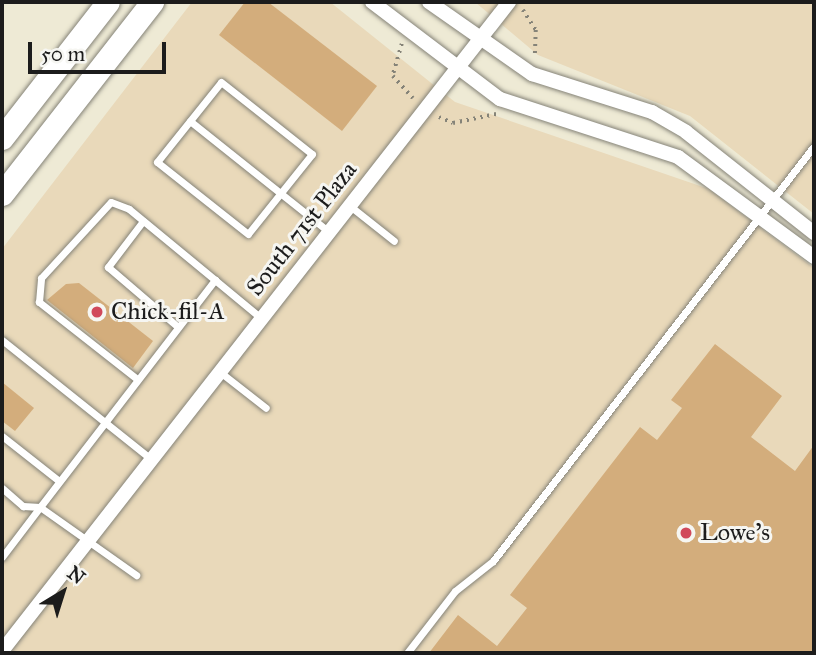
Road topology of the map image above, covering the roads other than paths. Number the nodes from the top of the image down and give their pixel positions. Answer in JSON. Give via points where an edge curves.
{"nodes":[{"id":1,"x":108,"y":2,"type":"edge"},
{"id":2,"x":152,"y":2,"type":"edge"},
{"id":3,"x":372,"y":2,"type":"edge"},
{"id":4,"x":429,"y":2,"type":"edge"},
{"id":5,"x":509,"y":2,"type":"edge"},
{"id":6,"x":480,"y":38,"type":"junction"},
{"id":7,"x":458,"y":67,"type":"junction"},
{"id":8,"x":190,"y":121,"type":"junction"},
{"id":9,"x":2,"y":138,"type":"edge"},
{"id":10,"x":814,"y":146,"type":"edge"},
{"id":11,"x":280,"y":193,"type":"junction"},
{"id":12,"x":2,"y":194,"type":"edge"},
{"id":13,"x":772,"y":200,"type":"junction"},
{"id":14,"x":349,"y":205,"type":"junction"},
{"id":15,"x":761,"y":215,"type":"junction"},
{"id":16,"x":143,"y":221,"type":"junction"},
{"id":17,"x":329,"y":232,"type":"junction"},
{"id":18,"x":814,"y":233,"type":"edge"},
{"id":19,"x":394,"y":241,"type":"dead end"},
{"id":20,"x":814,"y":257,"type":"edge"},
{"id":21,"x":215,"y":280,"type":"junction"},
{"id":22,"x":261,"y":318,"type":"junction"},
{"id":23,"x":178,"y":327,"type":"junction"},
{"id":24,"x":2,"y":340,"type":"edge"},
{"id":25,"x":220,"y":372,"type":"junction"},
{"id":26,"x":137,"y":379,"type":"junction"},
{"id":27,"x":265,"y":408,"type":"dead end"},
{"id":28,"x":104,"y":421,"type":"junction"},
{"id":29,"x":2,"y":436,"type":"edge"},
{"id":30,"x":152,"y":459,"type":"junction"},
{"id":31,"x":58,"y":480,"type":"junction"},
{"id":32,"x":2,"y":488,"type":"edge"},
{"id":33,"x":40,"y":507,"type":"junction"},
{"id":34,"x":89,"y":538,"type":"junction"},
{"id":35,"x":2,"y":557,"type":"edge"},
{"id":36,"x":136,"y":575,"type":"dead end"},
{"id":37,"x":2,"y":650,"type":"edge"},
{"id":38,"x":407,"y":653,"type":"edge"}],
"edges":[{"from":1,"to":9,"type":"main road"},
{"from":2,"to":12,"type":"main road"},
{"from":3,"to":7,"type":"street"},
{"from":4,"to":6,"type":"street"},
{"from":5,"to":6,"type":"street","name":"South 71st Plaza"},
{"from":6,"to":7,"type":"street","name":"South 71st Plaza"},
{"from":6,"to":13,"type":"street","via":[[532,74],[652,112]]},
{"from":7,"to":14,"type":"street","name":"South 71st Plaza"},
{"from":7,"to":15,"type":"street","via":[[525,110],[678,157]]},
{"from":8,"to":11,"type":"lane"},
{"from":8,"to":11,"type":"lane","via":[[221,82],[312,154]]},
{"from":8,"to":11,"type":"lane","via":[[157,162],[248,234]]},
{"from":10,"to":13,"type":"lane"},
{"from":11,"to":17,"type":"lane"},
{"from":13,"to":15,"type":"lane"},
{"from":13,"to":18,"type":"street"},
{"from":14,"to":17,"type":"street","name":"South 71st Plaza"},
{"from":14,"to":19,"type":"lane"},
{"from":15,"to":20,"type":"street"},
{"from":15,"to":38,"type":"lane","via":[[494,561],[455,590]]},
{"from":16,"to":21,"type":"lane"},
{"from":16,"to":23,"type":"lane","via":[[108,267]]},
{"from":16,"to":26,"type":"lane","via":[[121,204],[103,206],[41,278],[36,294]]},
{"from":17,"to":22,"type":"street","name":"South 71st Plaza"},
{"from":21,"to":22,"type":"lane"},
{"from":21,"to":23,"type":"lane"},
{"from":22,"to":25,"type":"street","name":"South 71st Plaza"},
{"from":23,"to":26,"type":"lane"},
{"from":24,"to":28,"type":"lane"},
{"from":25,"to":27,"type":"lane"},
{"from":25,"to":30,"type":"street","name":"South 71st Plaza"},
{"from":26,"to":28,"type":"lane"},
{"from":28,"to":30,"type":"lane"},
{"from":28,"to":31,"type":"lane"},
{"from":29,"to":31,"type":"lane"},
{"from":30,"to":34,"type":"street","name":"South 71st Plaza"},
{"from":31,"to":33,"type":"lane"},
{"from":32,"to":33,"type":"lane","via":[[23,506]]},
{"from":33,"to":34,"type":"lane"},
{"from":33,"to":35,"type":"lane"},
{"from":34,"to":36,"type":"lane"},
{"from":34,"to":37,"type":"street","name":"South 71st Plaza"}]}
